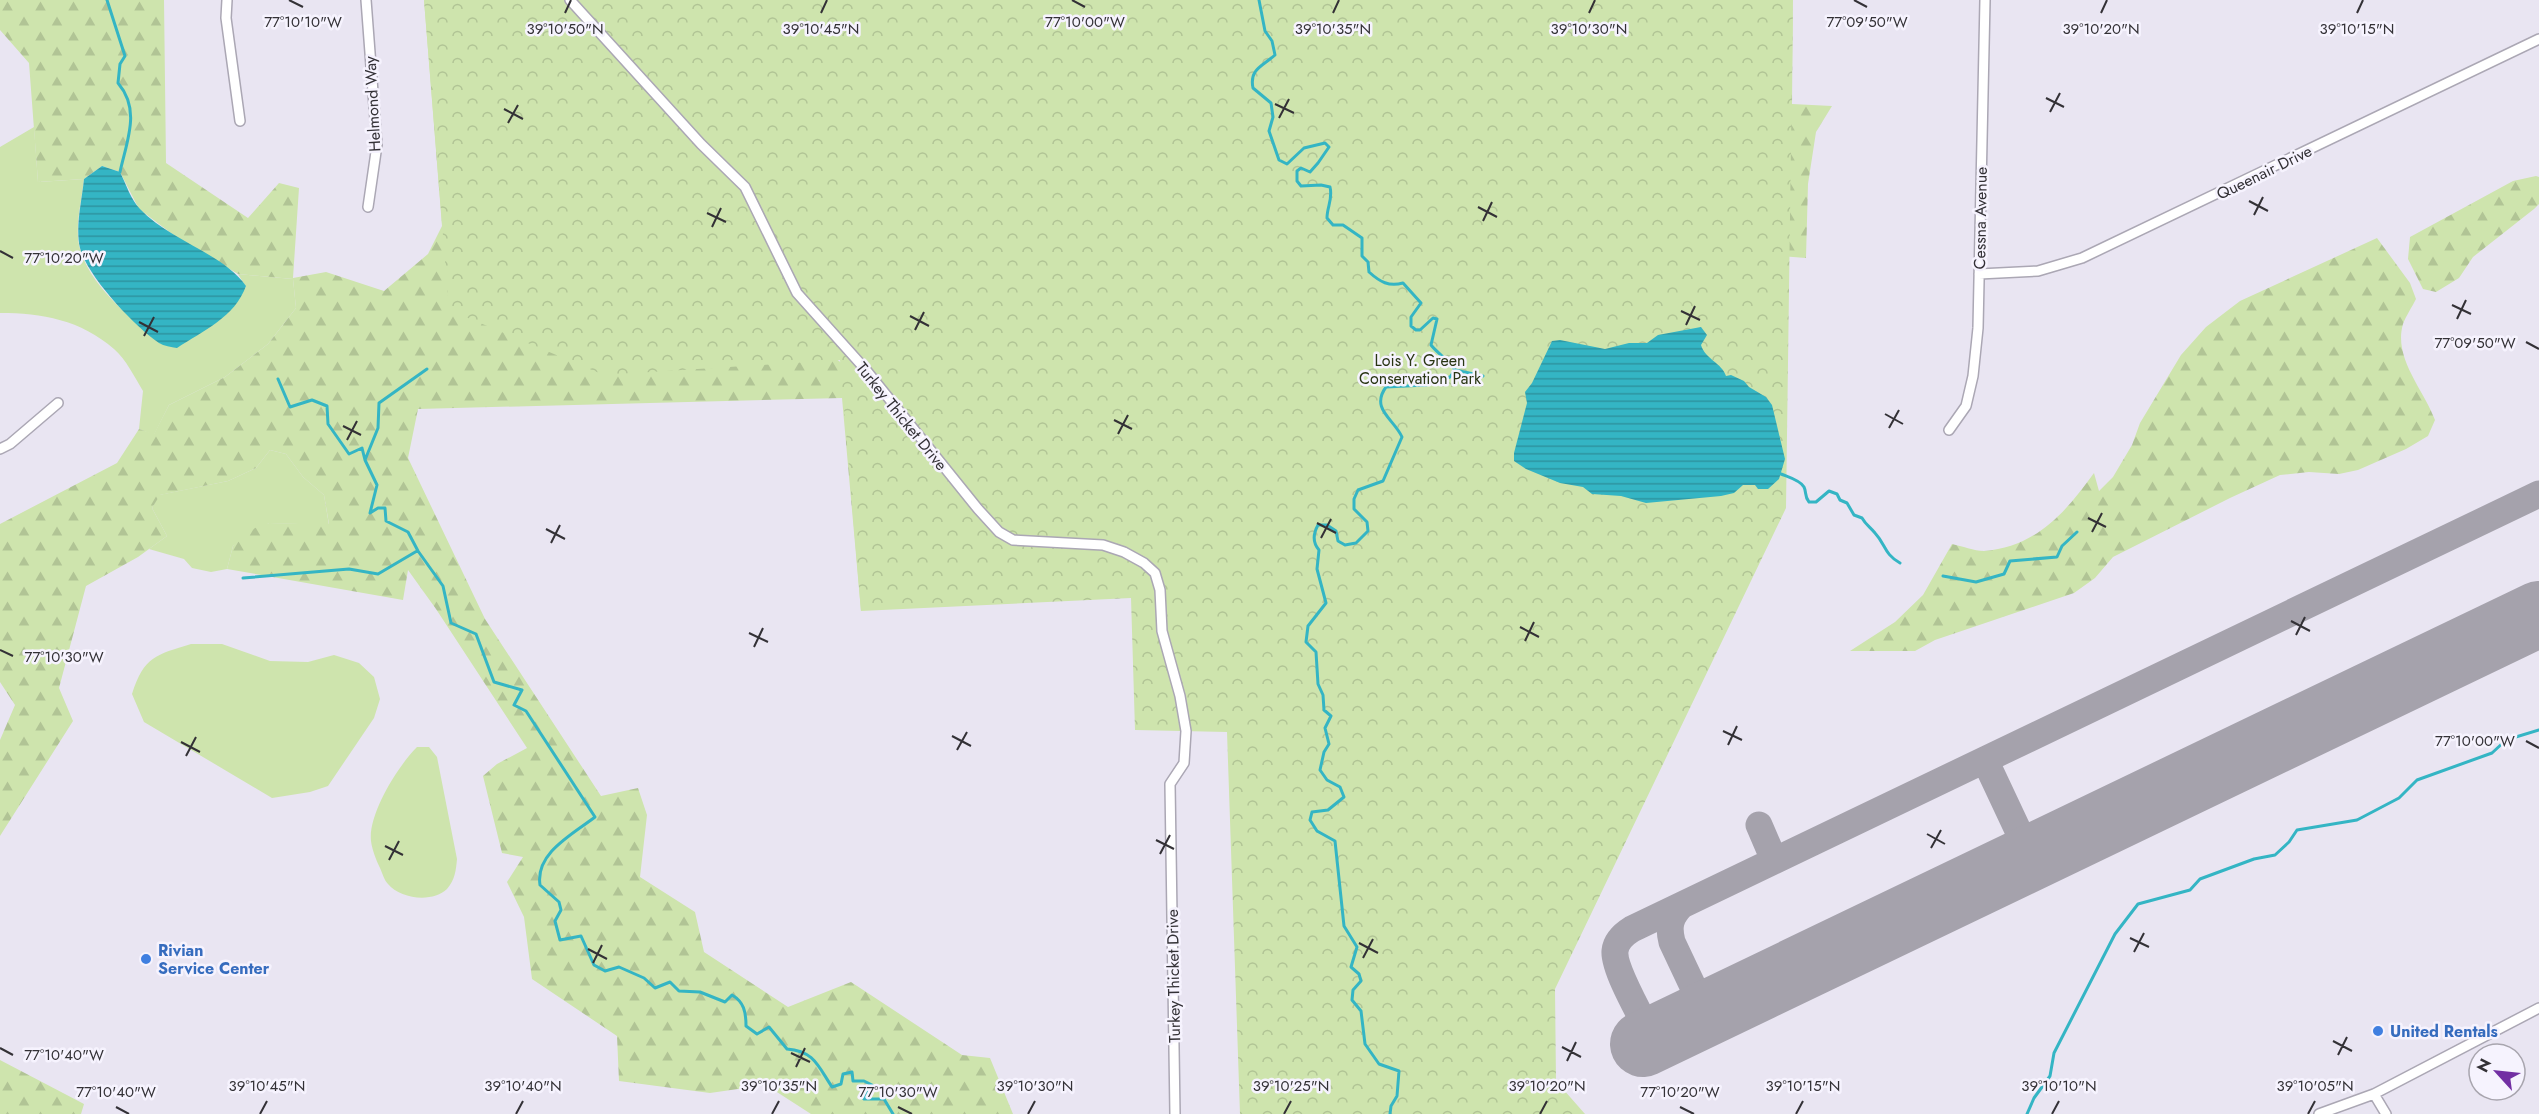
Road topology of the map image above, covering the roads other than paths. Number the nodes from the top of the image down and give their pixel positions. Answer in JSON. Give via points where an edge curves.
{"nodes":[{"id":1,"x":227,"y":0,"type":"edge"},
{"id":2,"x":366,"y":0,"type":"edge"},
{"id":3,"x":570,"y":0,"type":"edge"},
{"id":4,"x":1985,"y":0,"type":"edge"},
{"id":5,"x":2539,"y":39,"type":"edge"},
{"id":6,"x":240,"y":121,"type":"dead end"},
{"id":7,"x":368,"y":207,"type":"dead end"},
{"id":8,"x":1979,"y":274,"type":"junction"},
{"id":9,"x":57,"y":403,"type":"dead end"},
{"id":10,"x":1949,"y":430,"type":"dead end"},
{"id":11,"x":0,"y":448,"type":"edge"},
{"id":12,"x":2539,"y":1008,"type":"edge"},
{"id":13,"x":2374,"y":1094,"type":"junction"},
{"id":14,"x":1175,"y":1114,"type":"edge"},
{"id":15,"x":2319,"y":1114,"type":"edge"},
{"id":16,"x":2385,"y":1114,"type":"edge"}],
"edges":[{"from":1,"to":6,"type":"street"},
{"from":2,"to":7,"type":"street","name":"Helmond Way","via":[[377,145]]},
{"from":3,"to":14,"type":"street","name":"Turkey Thicket Drive","via":[[701,144],[746,187],[797,293],[999,532],[1013,540],[1103,545],[1134,558],[1155,573],[1162,631],[1186,731],[1184,763],[1170,784]]},
{"from":4,"to":8,"type":"street","name":"Cessna Avenue"},
{"from":5,"to":8,"type":"street","name":"Queenair Drive","via":[[2082,258],[2038,271]]},
{"from":8,"to":10,"type":"street","name":"Cessna Avenue","via":[[1973,376],[1966,406]]},
{"from":9,"to":11,"type":"street","via":[[10,444]]},
{"from":12,"to":13,"type":"street"},
{"from":13,"to":15,"type":"street"},
{"from":13,"to":16,"type":"street"}]}
